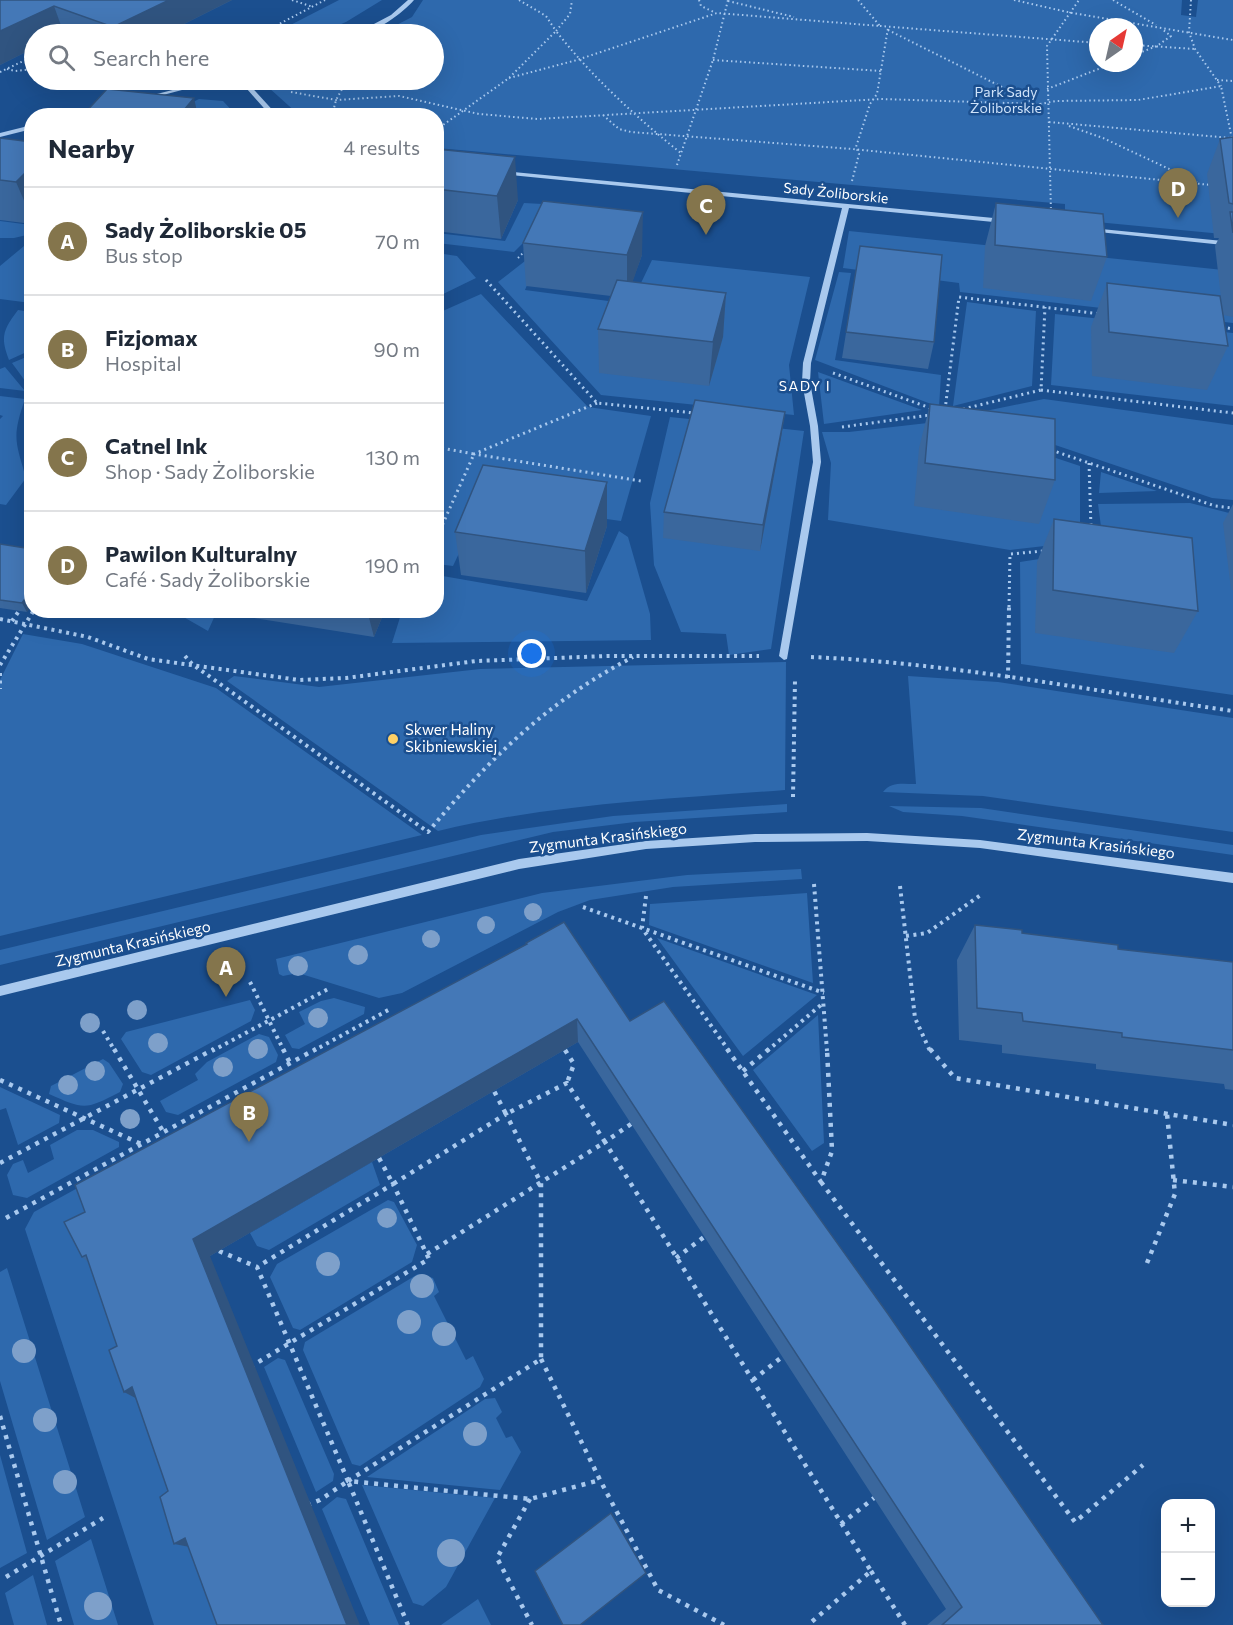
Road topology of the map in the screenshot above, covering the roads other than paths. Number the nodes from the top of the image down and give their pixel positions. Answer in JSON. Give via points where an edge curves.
{"nodes":[{"id":1,"x":411,"y":0,"type":"edge"},
{"id":2,"x":380,"y":24,"type":"edge"},
{"id":3,"x":177,"y":90,"type":"edge"},
{"id":4,"x":251,"y":90,"type":"edge"},
{"id":5,"x":141,"y":99,"type":"edge"},
{"id":6,"x":108,"y":107,"type":"edge"},
{"id":7,"x":104,"y":108,"type":"edge"},
{"id":8,"x":268,"y":108,"type":"edge"},
{"id":9,"x":24,"y":129,"type":"edge"},
{"id":10,"x":0,"y":135,"type":"edge"},
{"id":11,"x":489,"y":171,"type":"edge"},
{"id":12,"x":846,"y":206,"type":"junction"},
{"id":13,"x":1052,"y":226,"type":"edge"},
{"id":14,"x":1086,"y":229,"type":"edge"},
{"id":15,"x":1233,"y":244,"type":"edge"},
{"id":16,"x":784,"y":656,"type":"road end"},
{"id":17,"x":1233,"y":878,"type":"edge"},
{"id":18,"x":0,"y":991,"type":"edge"}],
"edges":[{"from":1,"to":2,"type":"street"},
{"from":3,"to":5,"type":"street"},
{"from":4,"to":8,"type":"street"},
{"from":6,"to":7,"type":"street"},
{"from":9,"to":10,"type":"street"},
{"from":11,"to":12,"type":"street","name":"Sady Żoliborskie"},
{"from":12,"to":13,"type":"street","name":"Sady Żoliborskie"},
{"from":12,"to":16,"type":"street","via":[[807,363],[817,462]]},
{"from":14,"to":15,"type":"street"},
{"from":17,"to":18,"type":"street","name":"Zygmunta Krasińskiego","via":[[980,844],[867,837],[755,838],[646,845],[519,864]]}]}
